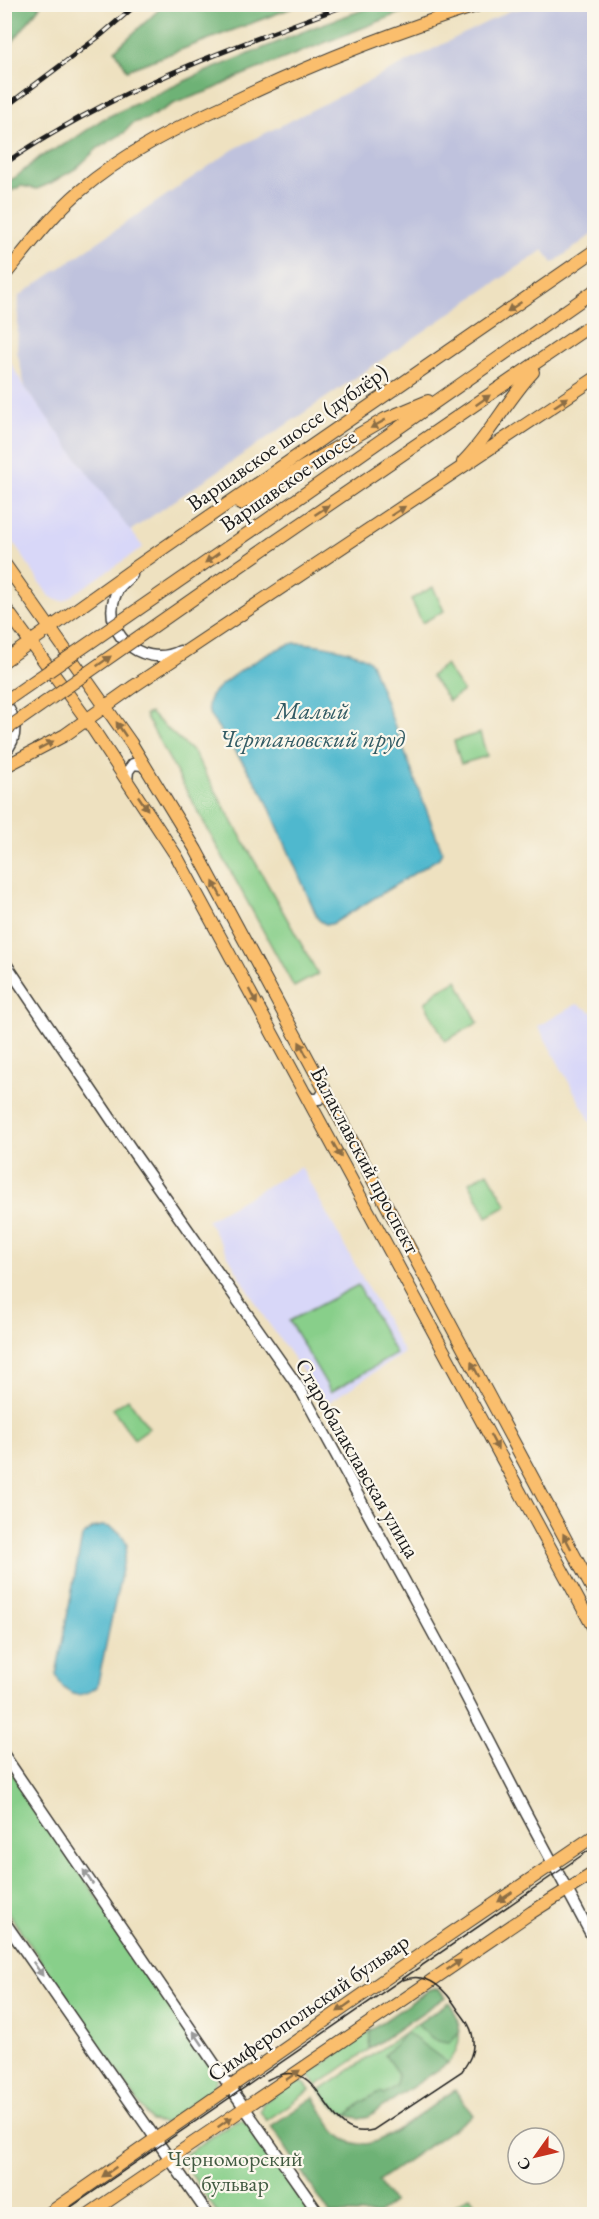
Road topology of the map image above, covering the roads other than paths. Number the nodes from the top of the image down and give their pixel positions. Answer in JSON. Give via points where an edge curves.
{"nodes":[{"id":1,"x":482,"y":4,"type":"edge"},
{"id":2,"x":594,"y":251,"type":"edge"},
{"id":3,"x":4,"y":276,"type":"edge"},
{"id":4,"x":594,"y":291,"type":"edge"},
{"id":5,"x":594,"y":323,"type":"edge"},
{"id":6,"x":549,"y":355,"type":"junction"},
{"id":7,"x":594,"y":381,"type":"edge"},
{"id":8,"x":451,"y":392,"type":"junction"},
{"id":9,"x":443,"y":482,"type":"junction"},
{"id":10,"x":179,"y":537,"type":"junction"},
{"id":11,"x":152,"y":556,"type":"junction"},
{"id":12,"x":5,"y":564,"type":"edge"},
{"id":13,"x":4,"y":582,"type":"edge"},
{"id":14,"x":4,"y":606,"type":"edge"},
{"id":15,"x":49,"y":628,"type":"junction"},
{"id":16,"x":207,"y":637,"type":"junction"},
{"id":17,"x":29,"y":642,"type":"junction"},
{"id":18,"x":4,"y":661,"type":"edge"},
{"id":19,"x":4,"y":702,"type":"edge"},
{"id":20,"x":106,"y":706,"type":"junction"},
{"id":21,"x":87,"y":720,"type":"junction"},
{"id":22,"x":4,"y":731,"type":"edge"},
{"id":23,"x":4,"y":753,"type":"edge"},
{"id":24,"x":4,"y":767,"type":"edge"},
{"id":25,"x":147,"y":770,"type":"junction"},
{"id":26,"x":128,"y":780,"type":"junction"},
{"id":27,"x":4,"y":961,"type":"edge"},
{"id":28,"x":324,"y":1087,"type":"junction"},
{"id":29,"x":306,"y":1094,"type":"junction"},
{"id":30,"x":438,"y":1298,"type":"junction"},
{"id":31,"x":421,"y":1306,"type":"junction"},
{"id":32,"x":594,"y":1592,"type":"edge"},
{"id":33,"x":594,"y":1629,"type":"edge"},
{"id":34,"x":4,"y":1755,"type":"edge"},
{"id":35,"x":594,"y":1836,"type":"edge"},
{"id":36,"x":553,"y":1864,"type":"junction"},
{"id":37,"x":594,"y":1873,"type":"edge"},
{"id":38,"x":567,"y":1890,"type":"junction"},
{"id":39,"x":4,"y":1921,"type":"edge"},
{"id":40,"x":594,"y":1940,"type":"edge"},
{"id":41,"x":230,"y":2087,"type":"junction"},
{"id":42,"x":245,"y":2108,"type":"junction"},
{"id":43,"x":157,"y":2139,"type":"junction"},
{"id":44,"x":171,"y":2159,"type":"junction"},
{"id":45,"x":48,"y":2214,"type":"edge"},
{"id":46,"x":89,"y":2214,"type":"edge"},
{"id":47,"x":208,"y":2214,"type":"edge"},
{"id":48,"x":319,"y":2214,"type":"edge"}],
"edges":[{"from":1,"to":3,"type":"main road","via":[[312,64],[172,130],[125,157],[80,191]]},
{"from":2,"to":10,"type":"main road","name":"Варшавское шоссе (дублёр)","one_way":true},
{"from":4,"to":8,"type":"main road","name":"Варшавское шоссе"},
{"from":5,"to":6,"type":"main road","name":"Варшавское шоссе"},
{"from":6,"to":9,"type":"main road","via":[[517,389],[474,450]]},
{"from":22,"to":6,"type":"main road","name":"Варшавское шоссе","one_way":true,"bridge":true},
{"from":9,"to":7,"type":"main road","one_way":true},
{"from":8,"to":10,"type":"main road","one_way":true,"via":[[386,419]]},
{"from":8,"to":19,"type":"main road","name":"Варшавское шоссе","one_way":true,"bridge":true},
{"from":16,"to":9,"type":"main road","one_way":true},
{"from":10,"to":11,"type":"main road","name":"Варшавское шоссе (дублёр)"},
{"from":11,"to":15,"type":"main road","name":"Варшавское шоссе (дублёр)"},
{"from":11,"to":16,"type":"street","via":[[117,594],[114,620],[121,637],[134,650],[160,658]]},
{"from":12,"to":13,"type":"main road","via":[[9,574]]},
{"from":12,"to":15,"type":"main road","name":"Балаклавский проспект"},
{"from":14,"to":17,"type":"main road","name":"Балаклавский проспект"},
{"from":15,"to":17,"type":"main road","name":"Варшавское шоссе (дублёр)"},
{"from":15,"to":20,"type":"main road","name":"Балаклавский проспект"},
{"from":16,"to":20,"type":"main road"},
{"from":17,"to":18,"type":"main road","name":"Варшавское шоссе (дублёр)"},
{"from":17,"to":21,"type":"main road","name":"Балаклавский проспект"},
{"from":19,"to":23,"type":"street","via":[[16,724],[14,737]]},
{"from":20,"to":21,"type":"main road"},
{"from":25,"to":20,"type":"main road","name":"Балаклавский проспект","one_way":true},
{"from":24,"to":21,"type":"main road","one_way":true},
{"from":21,"to":26,"type":"main road","name":"Балаклавский проспект"},
{"from":25,"to":26,"type":"street","via":[[133,764]]},
{"from":28,"to":25,"type":"main road","name":"Балаклавский проспект","one_way":true,"via":[[196,850]]},
{"from":26,"to":29,"type":"main road","name":"Балаклавский проспект","one_way":true,"via":[[177,857]]},
{"from":27,"to":36,"type":"street","name":"Старобалаклавская улица","via":[[302,1392]]},
{"from":28,"to":29,"type":"street","via":[[320,1099],[310,1099]]},
{"from":28,"to":30,"type":"main road","name":"Балаклавский проспект"},
{"from":29,"to":31,"type":"main road","name":"Балаклавский проспект","one_way":true},
{"from":30,"to":31,"type":"street","via":[[426,1292],[421,1296]]},
{"from":32,"to":30,"type":"main road","name":"Балаклавский проспект","one_way":true},
{"from":31,"to":33,"type":"main road","name":"Балаклавский проспект","one_way":true},
{"from":41,"to":34,"type":"street","one_way":true},
{"from":35,"to":36,"type":"main road","name":"Симферопольский бульвар"},
{"from":36,"to":38,"type":"street","name":"Старобалаклавская улица"},
{"from":36,"to":41,"type":"main road","name":"Симферопольский бульвар","one_way":true},
{"from":37,"to":38,"type":"main road","name":"Симферопольский бульвар"},
{"from":38,"to":40,"type":"street","name":"Старобалаклавская улица"},
{"from":42,"to":38,"type":"main road","name":"Симферопольский бульвар","one_way":true},
{"from":39,"to":43,"type":"street","one_way":true},
{"from":41,"to":42,"type":"street"},
{"from":41,"to":43,"type":"main road","name":"Симферопольский бульвар"},
{"from":44,"to":42,"type":"main road","name":"Симферопольский бульвар","one_way":true},
{"from":42,"to":48,"type":"street"},
{"from":43,"to":44,"type":"street"},
{"from":43,"to":45,"type":"main road","name":"Симферопольский бульвар","one_way":true},
{"from":44,"to":46,"type":"main road","name":"Симферопольский бульвар"},
{"from":44,"to":47,"type":"street"}]}
